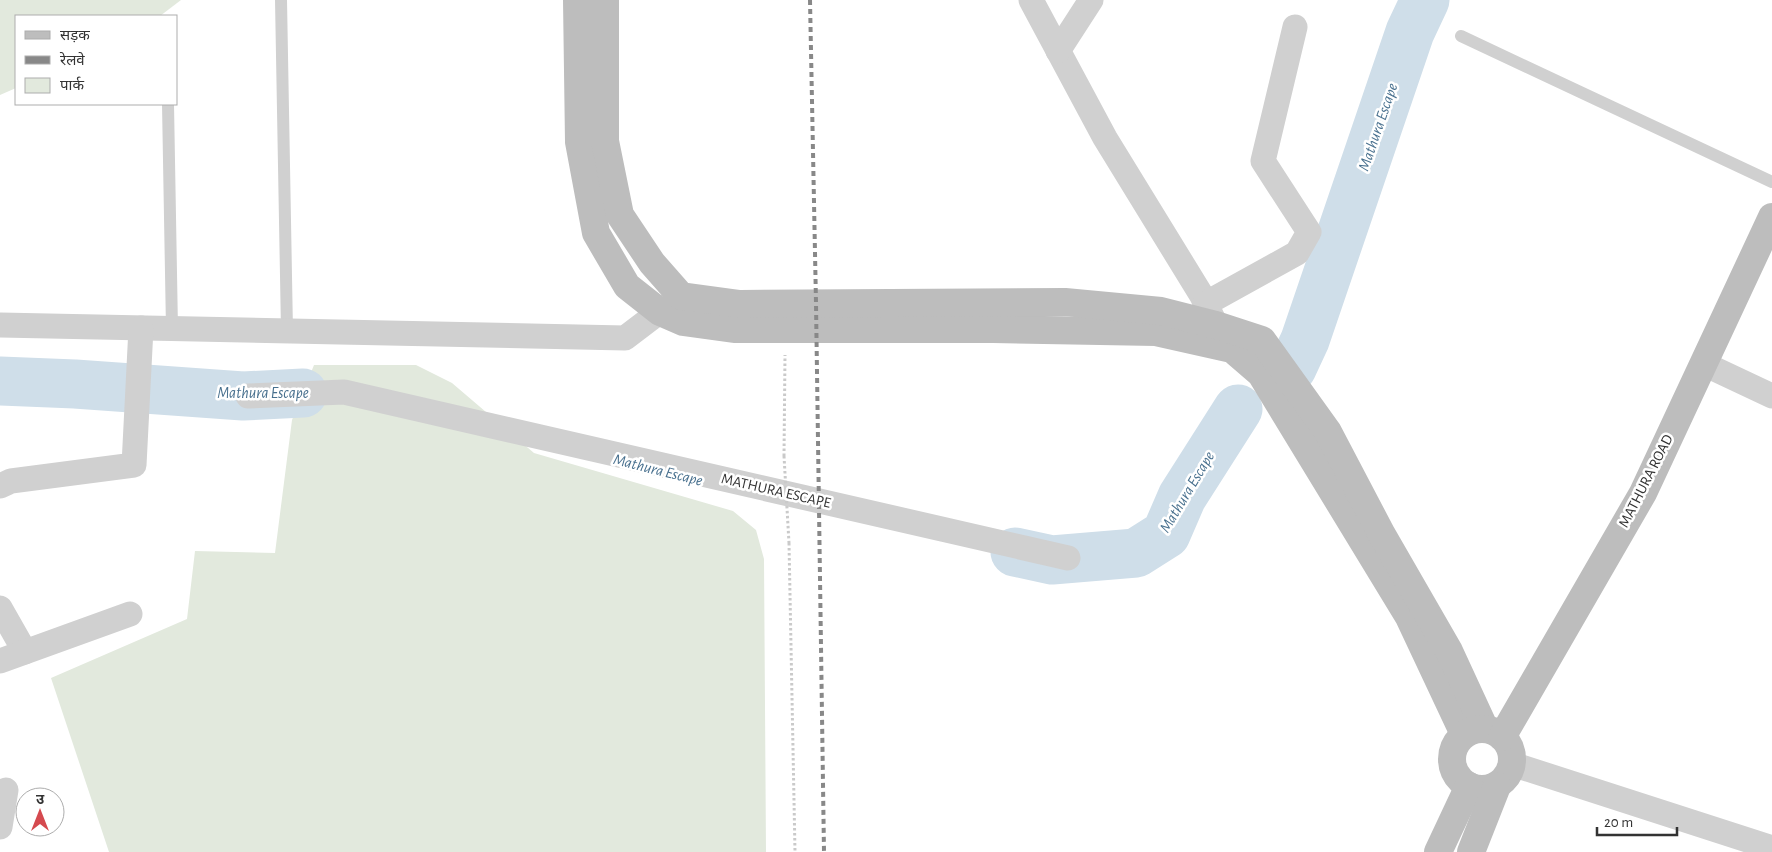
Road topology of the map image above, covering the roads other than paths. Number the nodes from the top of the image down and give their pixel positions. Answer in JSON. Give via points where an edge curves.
{"nodes":[{"id":1,"x":281,"y":0,"type":"edge"},
{"id":2,"x":577,"y":0,"type":"edge"},
{"id":3,"x":605,"y":0,"type":"edge"},
{"id":4,"x":1031,"y":0,"type":"edge"},
{"id":5,"x":1091,"y":0,"type":"edge"},
{"id":6,"x":1295,"y":27,"type":"dead end"},
{"id":7,"x":1461,"y":36,"type":"dead end"},
{"id":8,"x":1058,"y":51,"type":"junction"},
{"id":9,"x":168,"y":105,"type":"edge"},
{"id":10,"x":1772,"y":182,"type":"edge"},
{"id":11,"x":1772,"y":217,"type":"edge"},
{"id":12,"x":670,"y":304,"type":"junction"},
{"id":13,"x":1211,"y":314,"type":"junction"},
{"id":14,"x":785,"y":316,"type":"junction"},
{"id":15,"x":0,"y":325,"type":"edge"},
{"id":16,"x":141,"y":328,"type":"junction"},
{"id":17,"x":172,"y":329,"type":"junction"},
{"id":18,"x":286,"y":331,"type":"junction"},
{"id":19,"x":1704,"y":364,"type":"junction"},
{"id":20,"x":248,"y":396,"type":"dead end"},
{"id":21,"x":1772,"y":396,"type":"edge"},
{"id":22,"x":0,"y":486,"type":"edge"},
{"id":23,"x":1068,"y":558,"type":"dead end"},
{"id":24,"x":0,"y":608,"type":"edge"},
{"id":25,"x":130,"y":614,"type":"dead end"},
{"id":26,"x":25,"y":652,"type":"junction"},
{"id":27,"x":0,"y":661,"type":"edge"},
{"id":28,"x":1484,"y":733,"type":"junction"},
{"id":29,"x":1504,"y":775,"type":"junction"},
{"id":30,"x":1469,"y":786,"type":"junction"},
{"id":31,"x":6,"y":790,"type":"dead end"},
{"id":32,"x":0,"y":827,"type":"edge"},
{"id":33,"x":1772,"y":848,"type":"edge"},
{"id":34,"x":1438,"y":852,"type":"edge"},
{"id":35,"x":1472,"y":852,"type":"edge"}],
"edges":[{"from":1,"to":18,"type":"lane"},
{"from":2,"to":12,"type":"street","via":[[579,142],[596,233],[627,286]]},
{"from":3,"to":12,"type":"street","via":[[605,141],[620,215],[652,263]]},
{"from":4,"to":8,"type":"street"},
{"from":5,"to":8,"type":"street"},
{"from":6,"to":13,"type":"street","via":[[1263,161],[1309,232],[1297,253]]},
{"from":7,"to":10,"type":"lane"},
{"from":8,"to":13,"type":"street","via":[[1105,138]]},
{"from":9,"to":17,"type":"lane"},
{"from":11,"to":19,"type":"street","name":"MATHURA ROAD"},
{"from":12,"to":14,"type":"street","via":[[740,304]]},
{"from":12,"to":18,"type":"street","via":[[625,338]]},
{"from":13,"to":14,"type":"street","via":[[1065,302]]},
{"from":13,"to":28,"type":"street","via":[[1262,340],[1328,432],[1449,651]]},
{"from":14,"to":28,"type":"street","via":[[993,329],[1156,332],[1232,349],[1261,374],[1409,617]]},
{"from":15,"to":16,"type":"street"},
{"from":16,"to":17,"type":"street"},
{"from":16,"to":22,"type":"street","via":[[134,465],[20,480]]},
{"from":17,"to":18,"type":"street"},
{"from":19,"to":21,"type":"street"},
{"from":19,"to":28,"type":"street","name":"MATHURA ROAD","via":[[1643,493]]},
{"from":20,"to":23,"type":"street","name":"MATHURA ESCAPE","via":[[344,392]]},
{"from":24,"to":26,"type":"street"},
{"from":25,"to":26,"type":"street"},
{"from":26,"to":27,"type":"street"},
{"from":28,"to":29,"type":"street","via":[[1508,745],[1512,754]]},
{"from":28,"to":30,"type":"street","via":[[1456,742],[1452,751],[1451,762],[1457,776]]},
{"from":29,"to":30,"type":"street","via":[[1488,789]]},
{"from":29,"to":33,"type":"street"},
{"from":29,"to":35,"type":"street"},
{"from":30,"to":34,"type":"street"},
{"from":31,"to":32,"type":"street"}]}
